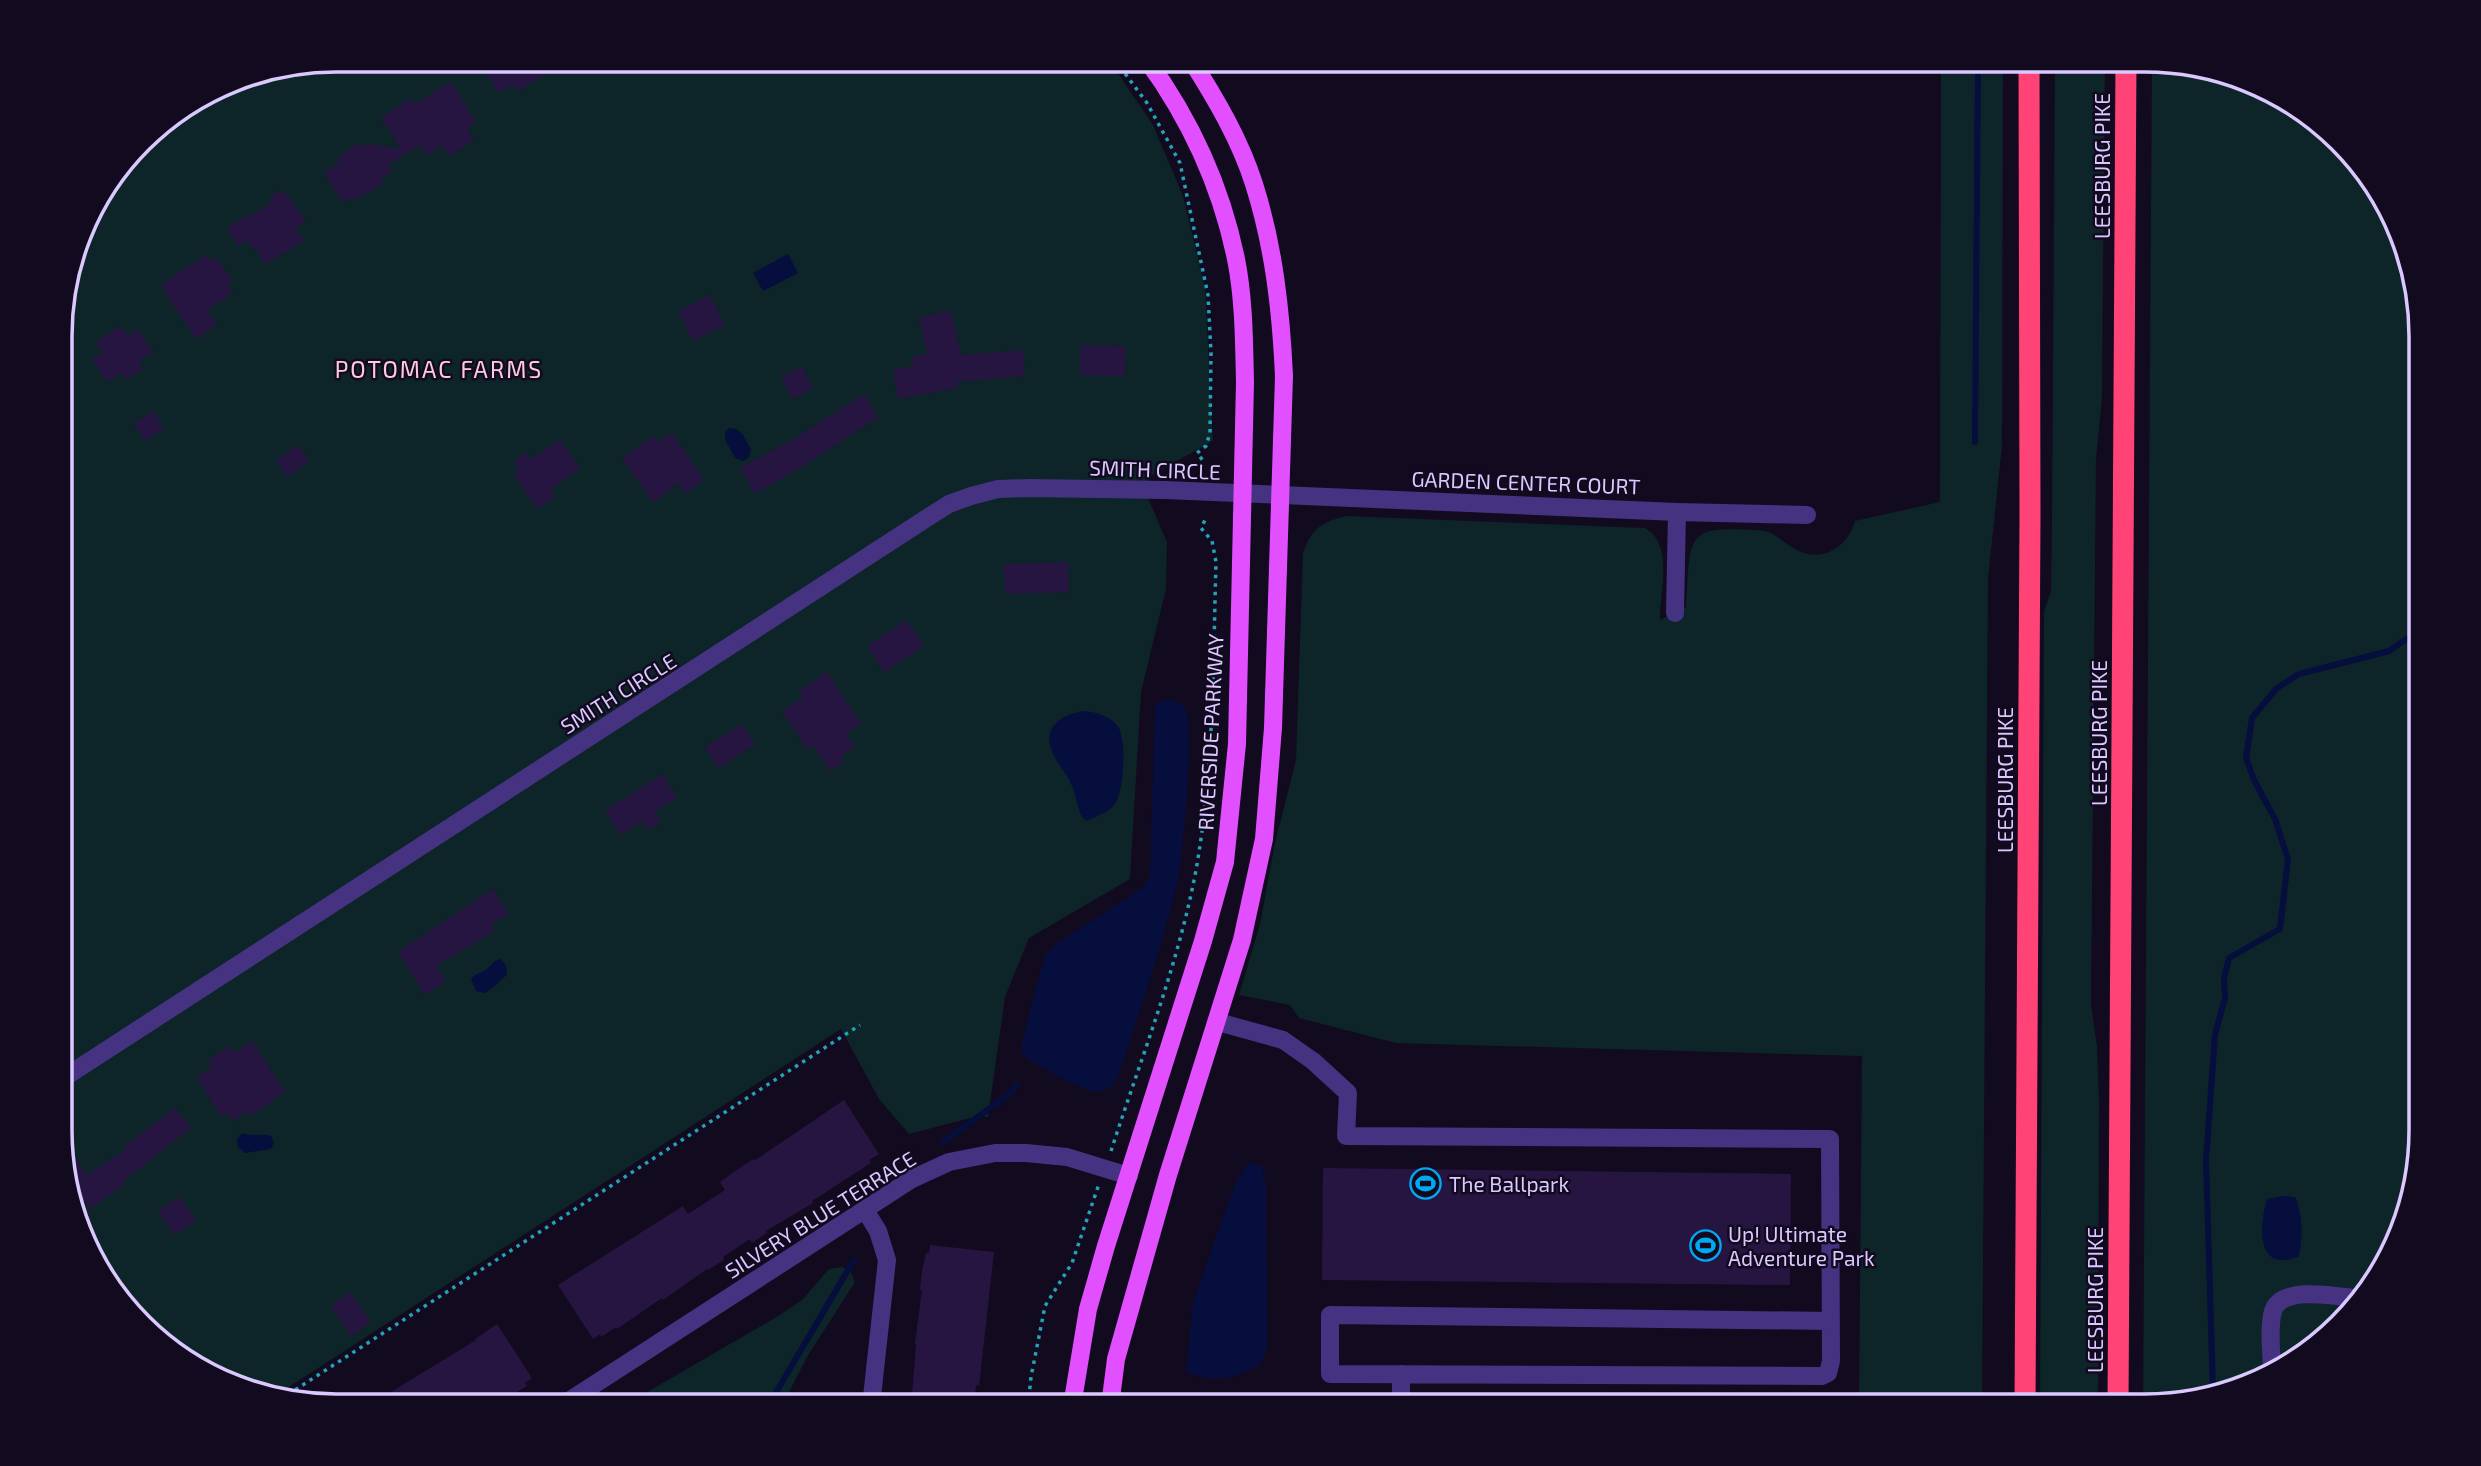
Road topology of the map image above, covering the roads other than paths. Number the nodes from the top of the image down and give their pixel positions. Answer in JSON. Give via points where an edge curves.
{"nodes":[{"id":1,"x":1155,"y":72,"type":"edge"},
{"id":2,"x":1199,"y":72,"type":"edge"},
{"id":3,"x":2029,"y":72,"type":"edge"},
{"id":4,"x":2126,"y":72,"type":"edge"},
{"id":5,"x":1242,"y":494,"type":"junction"},
{"id":6,"x":1279,"y":495,"type":"junction"},
{"id":7,"x":1677,"y":512,"type":"junction"},
{"id":8,"x":1807,"y":515,"type":"dead end"},
{"id":9,"x":1675,"y":613,"type":"dead end"},
{"id":10,"x":1218,"y":1022,"type":"junction"},
{"id":11,"x":72,"y":1073,"type":"edge"},
{"id":12,"x":1129,"y":1176,"type":"junction"},
{"id":13,"x":865,"y":1210,"type":"junction"},
{"id":14,"x":2350,"y":1297,"type":"edge"},
{"id":15,"x":1831,"y":1321,"type":"junction"},
{"id":16,"x":2272,"y":1362,"type":"edge"},
{"id":17,"x":1401,"y":1374,"type":"junction"},
{"id":18,"x":580,"y":1394,"type":"edge"},
{"id":19,"x":872,"y":1394,"type":"edge"},
{"id":20,"x":1074,"y":1394,"type":"edge"},
{"id":21,"x":1112,"y":1394,"type":"edge"},
{"id":22,"x":1401,"y":1394,"type":"edge"},
{"id":23,"x":2025,"y":1394,"type":"edge"},
{"id":24,"x":2118,"y":1394,"type":"edge"}],
"edges":[{"from":1,"to":5,"type":"main road","name":"RIVERSIDE PARKWAY","via":[[1209,167],[1236,260],[1245,382]]},
{"from":2,"to":6,"type":"main road","via":[[1254,183],[1275,269],[1284,376]]},
{"from":3,"to":23,"type":"highway","name":"LEESBURG PIKE"},
{"from":4,"to":24,"type":"highway","name":"LEESBURG PIKE"},
{"from":5,"to":6,"type":"street","name":"GARDEN CENTER COURT"},
{"from":5,"to":11,"type":"street","name":"SMITH CIRCLE","via":[[1019,488],[998,489],[949,504]]},
{"from":5,"to":12,"type":"main road","name":"RIVERSIDE PARKWAY","via":[[1237,744],[1225,862]]},
{"from":6,"to":7,"type":"street","name":"GARDEN CENTER COURT"},
{"from":6,"to":10,"type":"main road","via":[[1268,805],[1252,902]]},
{"from":7,"to":8,"type":"street","name":"GARDEN CENTER COURT"},
{"from":7,"to":9,"type":"street"},
{"from":10,"to":15,"type":"street","via":[[1283,1041],[1313,1061],[1348,1093],[1346,1136],[1830,1139]]},
{"from":10,"to":21,"type":"main road","via":[[1140,1269]]},
{"from":12,"to":13,"type":"street","name":"SILVERY BLUE TERRACE","via":[[1067,1157],[970,1156],[912,1179]]},
{"from":12,"to":20,"type":"main road","name":"RIVERSIDE PARKWAY","via":[[1088,1309]]},
{"from":13,"to":18,"type":"street","name":"SILVERY BLUE TERRACE"},
{"from":13,"to":19,"type":"street","via":[[887,1260]]},
{"from":14,"to":16,"type":"street","via":[[2305,1294],[2283,1299],[2272,1315]]},
{"from":15,"to":17,"type":"street","via":[[1831,1361],[1828,1373],[1822,1376]]},
{"from":15,"to":17,"type":"street","via":[[1330,1315],[1330,1374]]},
{"from":17,"to":22,"type":"street"}]}
